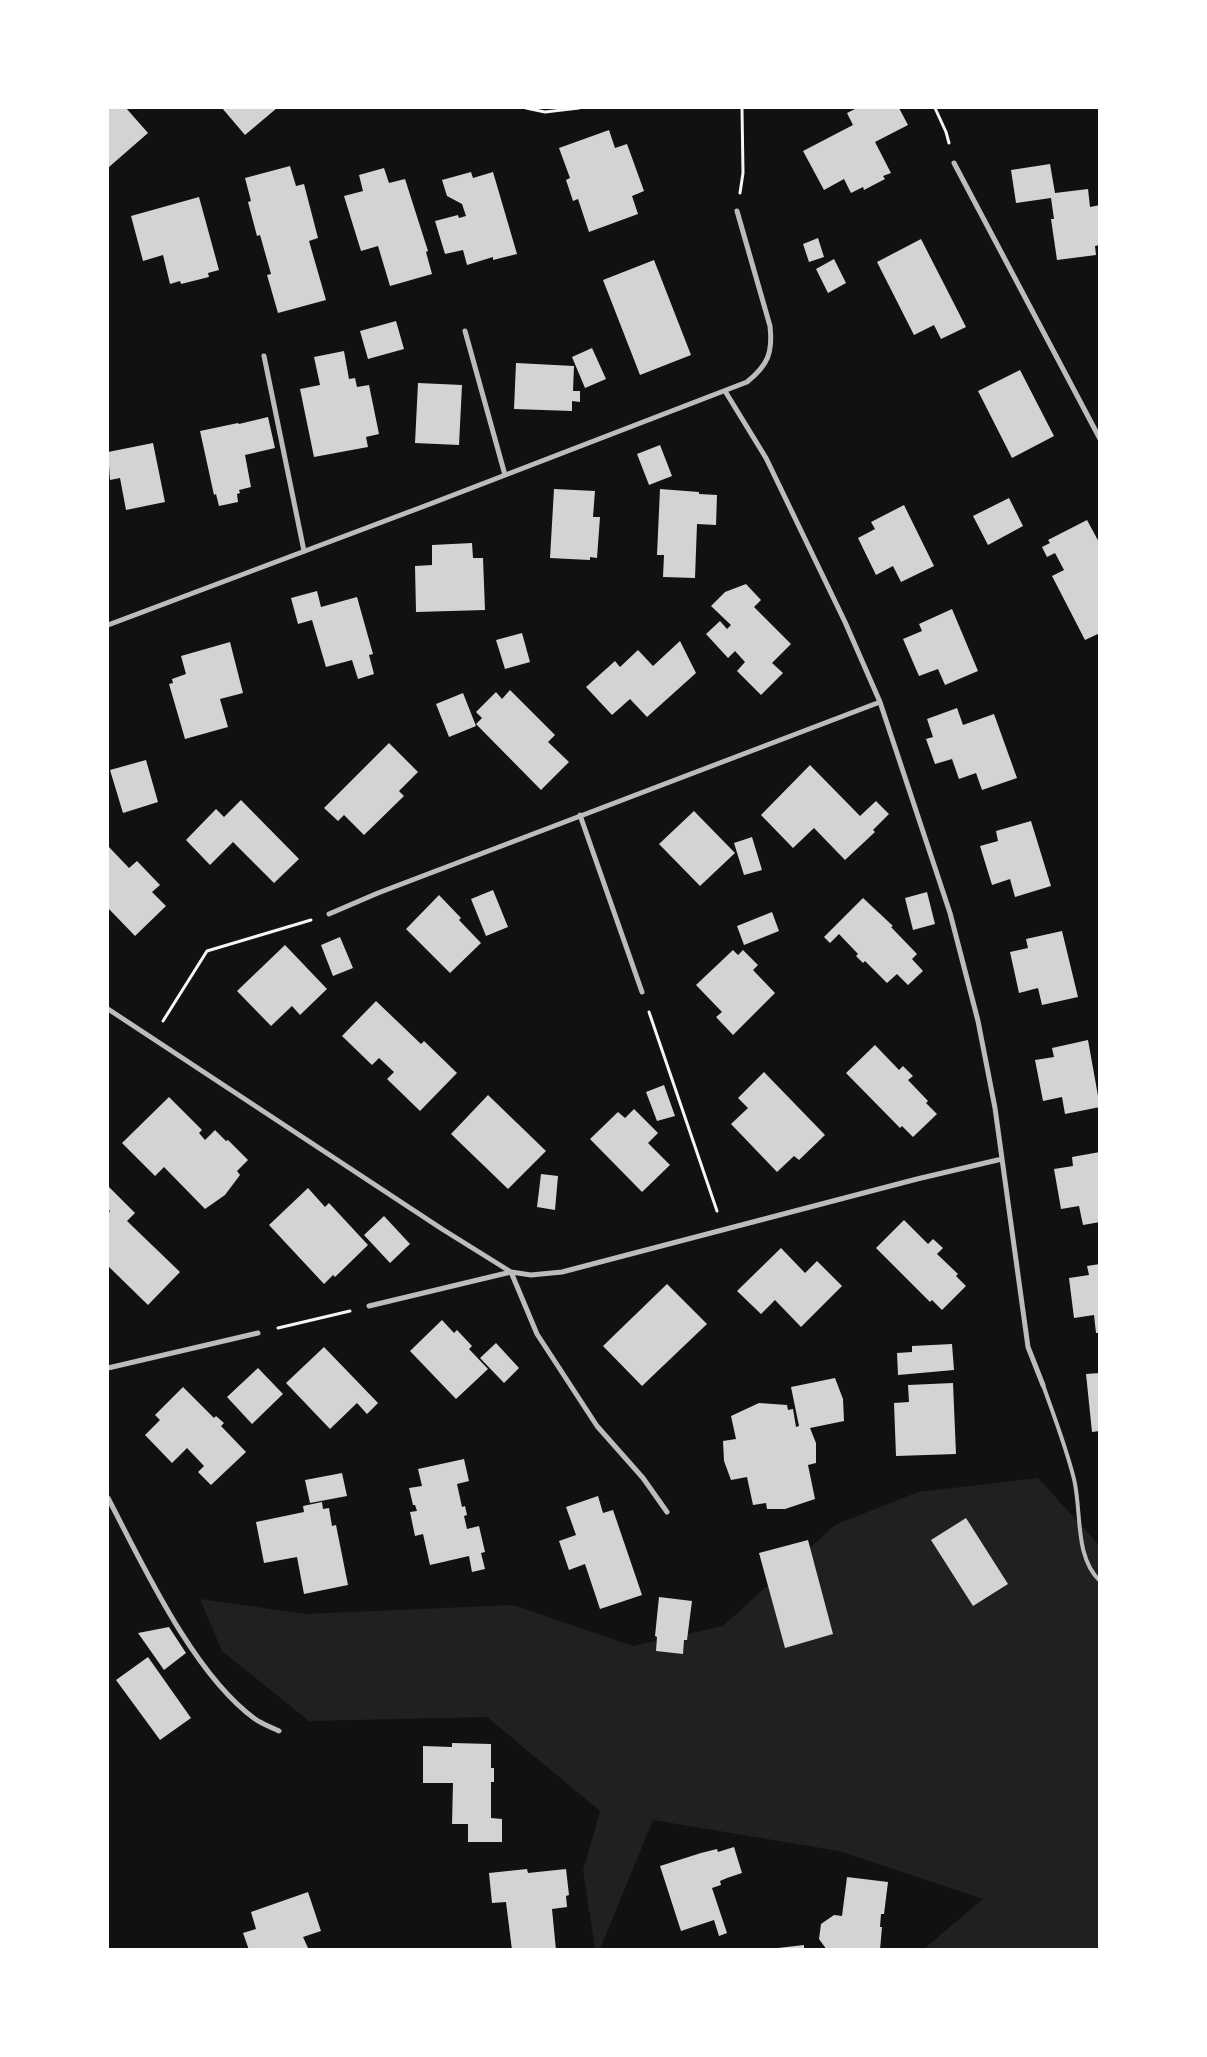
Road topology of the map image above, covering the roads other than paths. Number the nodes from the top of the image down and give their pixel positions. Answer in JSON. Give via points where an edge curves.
{"nodes":[{"id":1,"x":954,"y":164,"type":"road end"},
{"id":2,"x":737,"y":210,"type":"road end"},
{"id":3,"x":465,"y":331,"type":"dead end"},
{"id":4,"x":264,"y":356,"type":"dead end"},
{"id":5,"x":725,"y":391,"type":"junction"},
{"id":6,"x":1100,"y":440,"type":"edge"},
{"id":7,"x":505,"y":475,"type":"junction"},
{"id":8,"x":304,"y":551,"type":"junction"},
{"id":9,"x":108,"y":625,"type":"edge"},
{"id":10,"x":880,"y":702,"type":"junction"},
{"id":11,"x":580,"y":815,"type":"junction"},
{"id":12,"x":329,"y":914,"type":"road end"},
{"id":13,"x":642,"y":992,"type":"road end"},
{"id":14,"x":108,"y":1009,"type":"edge"},
{"id":15,"x":1002,"y":1159,"type":"junction"},
{"id":16,"x":511,"y":1272,"type":"junction"},
{"id":17,"x":369,"y":1306,"type":"road end"},
{"id":18,"x":258,"y":1333,"type":"road end"},
{"id":19,"x":108,"y":1368,"type":"edge"},
{"id":20,"x":1043,"y":1385,"type":"joint"},
{"id":21,"x":108,"y":1498,"type":"edge"},
{"id":22,"x":667,"y":1512,"type":"dead end"},
{"id":23,"x":1100,"y":1581,"type":"edge"},
{"id":24,"x":279,"y":1731,"type":"dead end"}],
"edges":[{"from":1,"to":6,"type":"street"},
{"from":2,"to":5,"type":"street","via":[[772,343],[760,371],[747,382]]},
{"from":3,"to":7,"type":"street"},
{"from":4,"to":8,"type":"street"},
{"from":5,"to":7,"type":"street"},
{"from":5,"to":10,"type":"street","via":[[766,458]]},
{"from":7,"to":8,"type":"street"},
{"from":8,"to":9,"type":"street"},
{"from":10,"to":11,"type":"street"},
{"from":10,"to":15,"type":"street","via":[[950,913],[978,1021]]},
{"from":11,"to":12,"type":"street"},
{"from":11,"to":13,"type":"street"},
{"from":14,"to":16,"type":"street"},
{"from":15,"to":16,"type":"street","via":[[917,1178],[562,1272],[531,1275]]},
{"from":15,"to":20,"type":"street","via":[[1028,1347]]},
{"from":16,"to":17,"type":"street"},
{"from":16,"to":22,"type":"street","via":[[537,1334],[597,1426],[643,1478]]},
{"from":18,"to":19,"type":"street"},
{"from":20,"to":23,"type":"lane","via":[[1074,1480],[1087,1565]]},
{"from":21,"to":24,"type":"street","via":[[177,1625],[208,1671],[256,1719]]}]}
